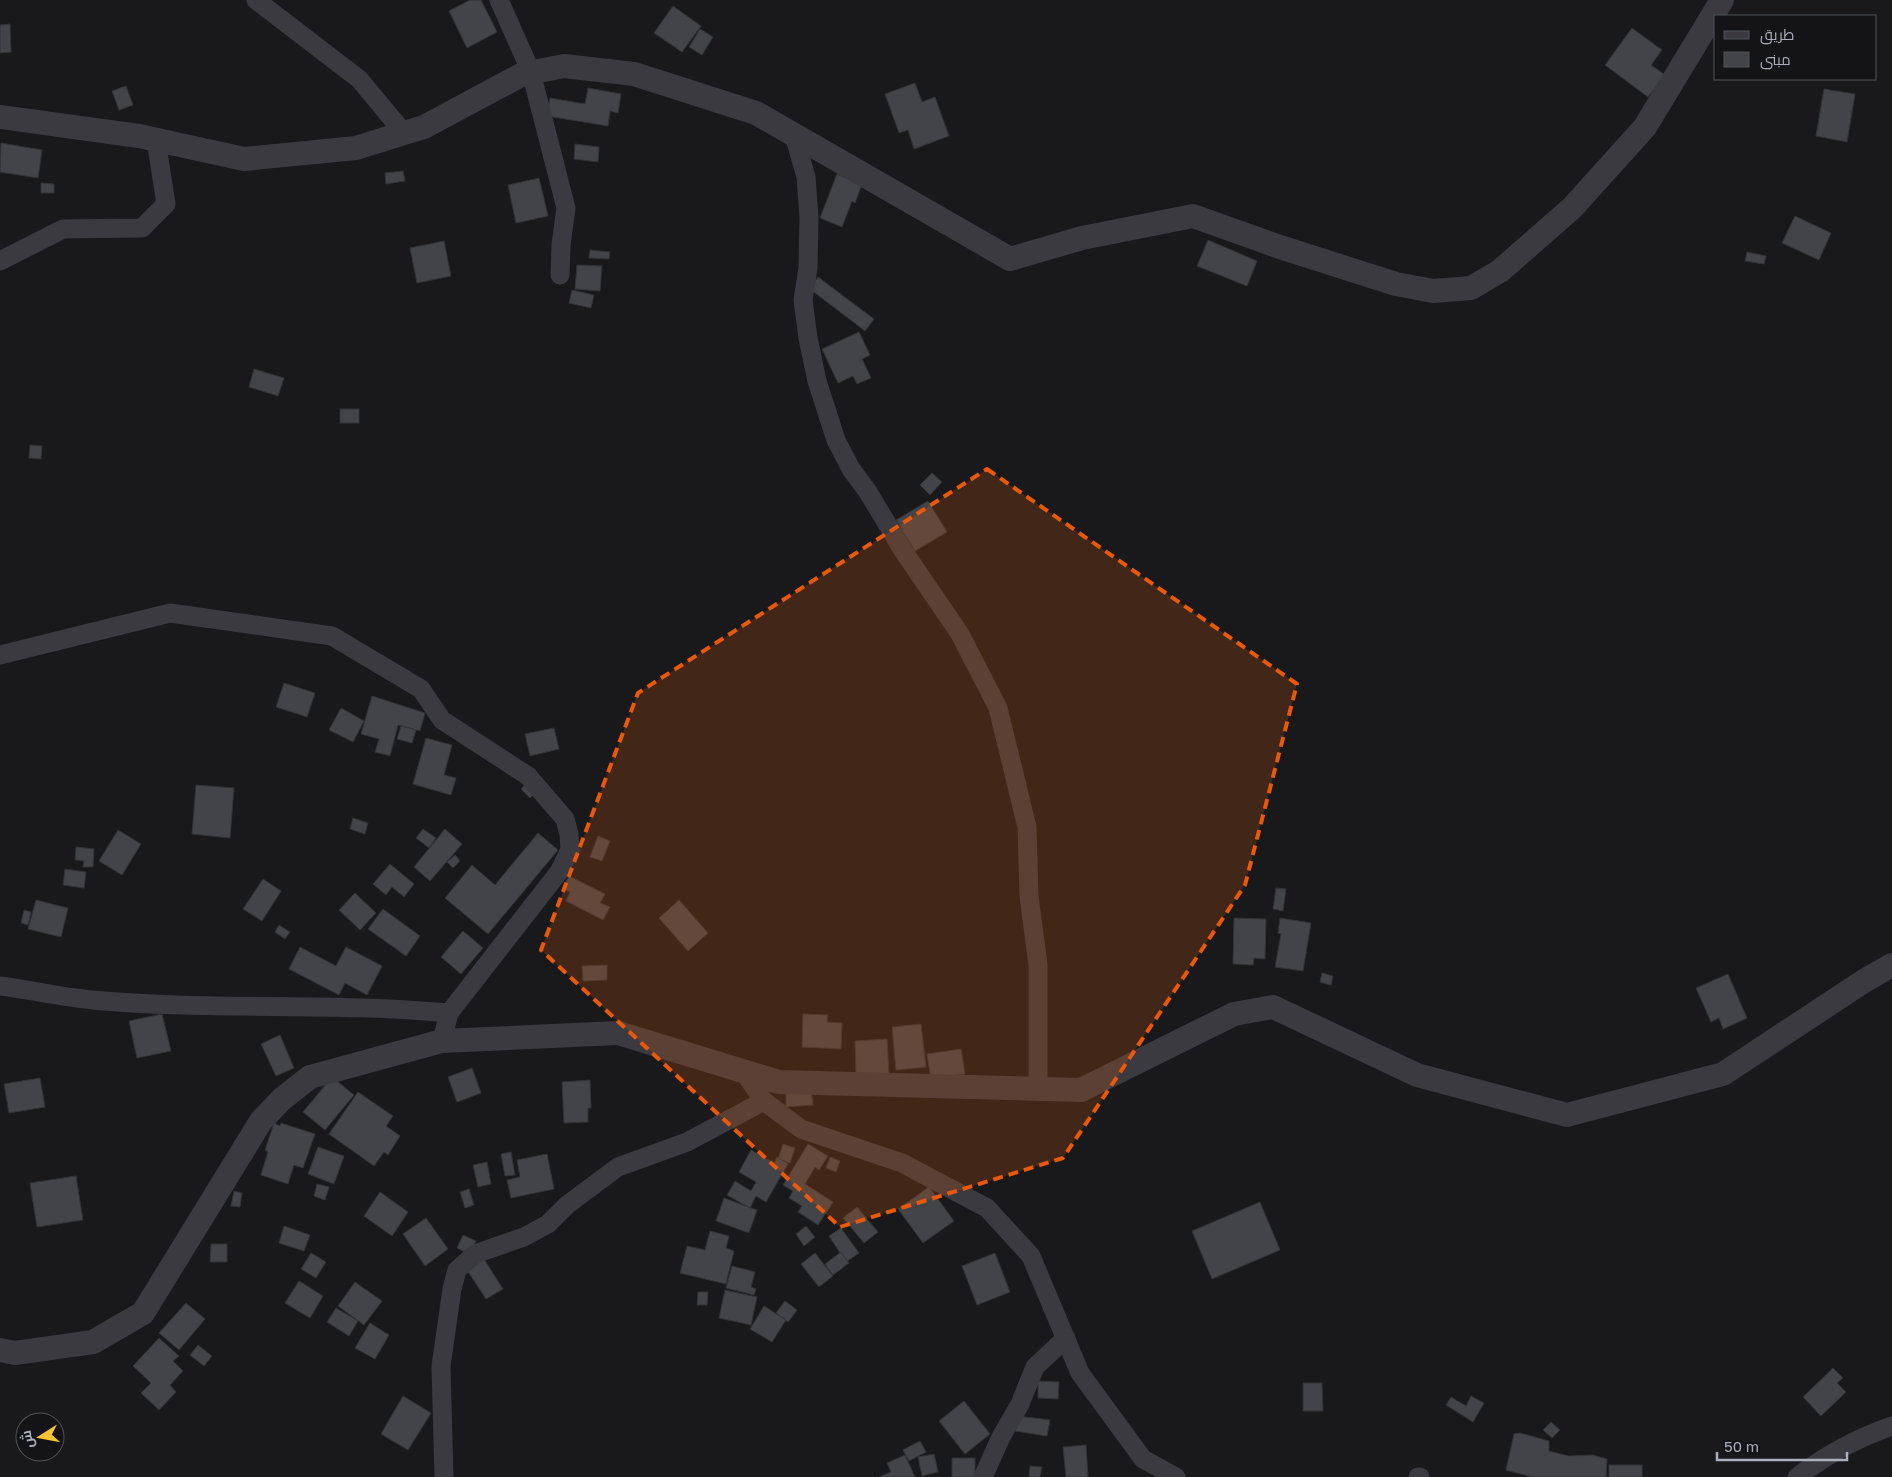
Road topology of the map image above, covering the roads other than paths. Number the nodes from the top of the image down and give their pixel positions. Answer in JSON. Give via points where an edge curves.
{"nodes":[{"id":1,"x":256,"y":0,"type":"edge"},
{"id":2,"x":499,"y":0,"type":"edge"},
{"id":3,"x":1722,"y":0,"type":"edge"},
{"id":4,"x":531,"y":72,"type":"junction"},
{"id":5,"x":0,"y":117,"type":"edge"},
{"id":6,"x":404,"y":133,"type":"junction"},
{"id":7,"x":794,"y":135,"type":"junction"},
{"id":8,"x":156,"y":140,"type":"junction"},
{"id":9,"x":0,"y":261,"type":"edge"},
{"id":10,"x":560,"y":275,"type":"dead end"},
{"id":11,"x":0,"y":655,"type":"edge"},
{"id":12,"x":1892,"y":965,"type":"edge"},
{"id":13,"x":0,"y":986,"type":"edge"},
{"id":14,"x":449,"y":1013,"type":"junction"},
{"id":15,"x":442,"y":1041,"type":"junction"},
{"id":16,"x":743,"y":1071,"type":"junction"},
{"id":17,"x":1038,"y":1089,"type":"junction"},
{"id":18,"x":764,"y":1102,"type":"junction"},
{"id":19,"x":1066,"y":1338,"type":"junction"},
{"id":20,"x":0,"y":1350,"type":"edge"},
{"id":21,"x":1892,"y":1426,"type":"edge"},
{"id":22,"x":444,"y":1477,"type":"edge"},
{"id":23,"x":983,"y":1477,"type":"edge"},
{"id":24,"x":1176,"y":1477,"type":"edge"},
{"id":25,"x":1796,"y":1477,"type":"edge"}],
"edges":[{"from":1,"to":6,"type":"street","via":[[359,80]]},
{"from":2,"to":4,"type":"street"},
{"from":3,"to":7,"type":"street","via":[[1645,127],[1572,208],[1500,271],[1471,288],[1433,291],[1396,284],[1194,216],[1082,238],[1010,259]]},
{"from":4,"to":6,"type":"street","via":[[424,127]]},
{"from":4,"to":7,"type":"street","via":[[564,66],[634,74],[756,113]]},
{"from":4,"to":10,"type":"street","via":[[566,208]]},
{"from":5,"to":8,"type":"street"},
{"from":6,"to":8,"type":"street","via":[[356,148],[244,159]]},
{"from":7,"to":17,"type":"street","via":[[806,177],[810,217],[804,310],[818,380],[836,440],[904,552],[960,634],[998,708],[1027,827],[1029,896],[1038,965]]},
{"from":8,"to":9,"type":"street","via":[[166,204],[142,228],[63,229]]},
{"from":11,"to":14,"type":"street","via":[[170,613],[332,636],[421,690],[442,720],[528,776],[565,819],[569,834],[570,850],[559,872]]},
{"from":12,"to":17,"type":"street","via":[[1723,1074],[1567,1115],[1417,1075],[1273,1007],[1234,1014],[1082,1090]]},
{"from":13,"to":14,"type":"street","via":[[93,1000]]},
{"from":14,"to":15,"type":"street"},
{"from":15,"to":16,"type":"street","via":[[618,1033]]},
{"from":15,"to":20,"type":"street","via":[[310,1077],[282,1098],[261,1121],[144,1313],[93,1342],[15,1353]]},
{"from":16,"to":17,"type":"street","via":[[779,1082]]},
{"from":16,"to":18,"type":"street"},
{"from":18,"to":19,"type":"street","via":[[801,1129],[902,1163],[987,1208],[1031,1256]]},
{"from":18,"to":22,"type":"street","via":[[687,1142],[618,1167],[567,1205],[548,1224],[524,1238],[475,1254],[457,1270],[442,1366]]},
{"from":19,"to":23,"type":"street","via":[[1035,1368]]},
{"from":19,"to":24,"type":"street","via":[[1080,1373],[1143,1459]]},
{"from":21,"to":25,"type":"street","via":[[1866,1435],[1820,1459]]}]}
